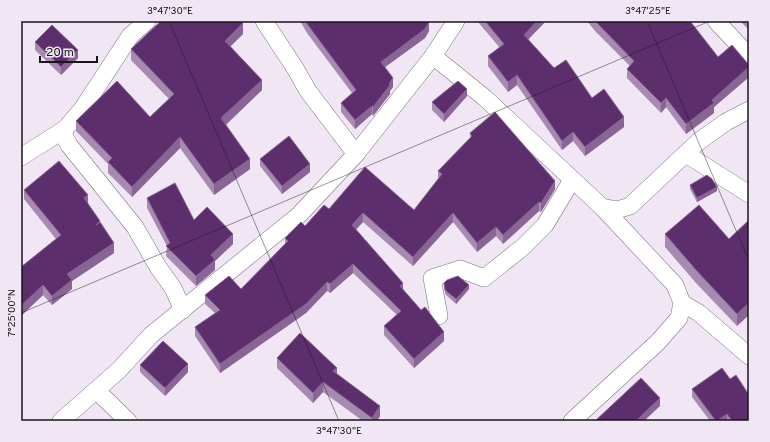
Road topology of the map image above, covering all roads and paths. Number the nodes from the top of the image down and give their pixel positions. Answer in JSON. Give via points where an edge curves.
{"nodes":[{"id":1,"x":147,"y":21,"type":"edge"},
{"id":2,"x":264,"y":21,"type":"edge"},
{"id":3,"x":456,"y":21,"type":"edge"},
{"id":4,"x":716,"y":21,"type":"edge"},
{"id":5,"x":433,"y":56,"type":"junction"},
{"id":6,"x":749,"y":56,"type":"edge"},
{"id":7,"x":749,"y":110,"type":"edge"},
{"id":8,"x":65,"y":129,"type":"junction"},
{"id":9,"x":356,"y":154,"type":"junction"},
{"id":10,"x":686,"y":154,"type":"junction"},
{"id":11,"x":21,"y":157,"type":"edge"},
{"id":12,"x":572,"y":180,"type":"junction"},
{"id":13,"x":749,"y":194,"type":"edge"},
{"id":14,"x":602,"y":207,"type":"junction"},
{"id":15,"x":682,"y":303,"type":"junction"},
{"id":16,"x":183,"y":310,"type":"junction"},
{"id":17,"x":439,"y":316,"type":"dead end"},
{"id":18,"x":749,"y":356,"type":"edge"},
{"id":19,"x":96,"y":390,"type":"junction"},
{"id":20,"x":61,"y":421,"type":"edge"},
{"id":21,"x":128,"y":421,"type":"edge"},
{"id":22,"x":572,"y":421,"type":"edge"}],
"edges":[{"from":1,"to":8,"type":"street","via":[[130,36],[83,108]]},
{"from":2,"to":9,"type":"street","via":[[308,91]]},
{"from":3,"to":5,"type":"street"},
{"from":4,"to":6,"type":"street"},
{"from":5,"to":9,"type":"street"},
{"from":5,"to":12,"type":"street","via":[[485,98]]},
{"from":7,"to":10,"type":"street","via":[[715,130]]},
{"from":8,"to":11,"type":"street"},
{"from":8,"to":16,"type":"street","via":[[64,136],[69,145],[136,227],[173,288]]},
{"from":9,"to":16,"type":"street","via":[[299,215]]},
{"from":10,"to":13,"type":"street"},
{"from":10,"to":14,"type":"street","via":[[630,206],[617,210]]},
{"from":12,"to":14,"type":"street"},
{"from":12,"to":17,"type":"street","via":[[545,225],[523,247],[484,278],[460,269],[432,278]]},
{"from":14,"to":15,"type":"street","via":[[675,285]]},
{"from":15,"to":18,"type":"street","via":[[699,313]]},
{"from":15,"to":22,"type":"street","via":[[679,318],[658,342]]},
{"from":16,"to":19,"type":"street","via":[[151,335],[119,370]]},
{"from":19,"to":20,"type":"street"},
{"from":19,"to":21,"type":"street"}]}
